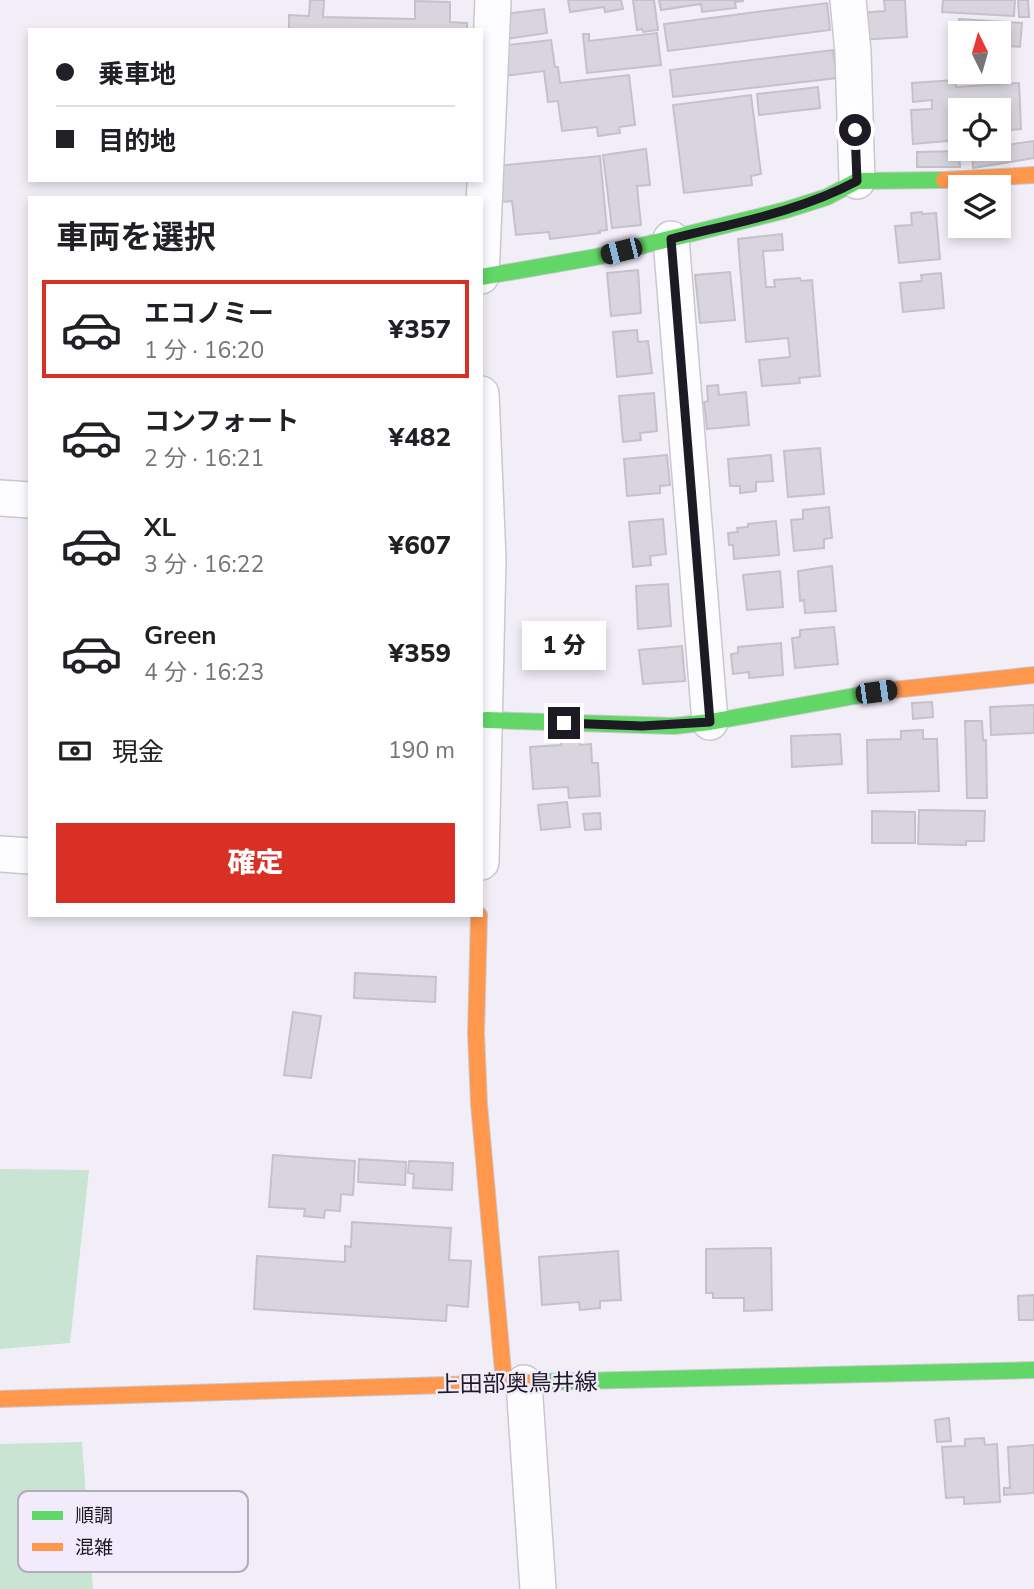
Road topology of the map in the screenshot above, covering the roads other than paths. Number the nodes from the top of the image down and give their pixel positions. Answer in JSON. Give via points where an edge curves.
{"nodes":[{"id":1,"x":493,"y":0,"type":"edge"},
{"id":2,"x":848,"y":0,"type":"edge"},
{"id":3,"x":1034,"y":175,"type":"edge"},
{"id":4,"x":857,"y":181,"type":"junction"},
{"id":5,"x":483,"y":231,"type":"edge"},
{"id":6,"x":671,"y":239,"type":"junction"},
{"id":7,"x":483,"y":277,"type":"edge"},
{"id":8,"x":483,"y":472,"type":"edge"},
{"id":9,"x":0,"y":498,"type":"edge"},
{"id":10,"x":28,"y":500,"type":"edge"},
{"id":11,"x":484,"y":511,"type":"edge"},
{"id":12,"x":1034,"y":675,"type":"edge"},
{"id":13,"x":486,"y":720,"type":"junction"},
{"id":14,"x":710,"y":722,"type":"junction"},
{"id":15,"x":483,"y":783,"type":"edge"},
{"id":16,"x":0,"y":854,"type":"edge"},
{"id":17,"x":28,"y":856,"type":"edge"},
{"id":18,"x":480,"y":917,"type":"edge"},
{"id":19,"x":1034,"y":1370,"type":"edge"},
{"id":20,"x":514,"y":1383,"type":"junction"},
{"id":21,"x":0,"y":1399,"type":"edge"},
{"id":22,"x":538,"y":1589,"type":"edge"}],
"edges":[{"from":1,"to":5,"type":"street"},
{"from":2,"to":4,"type":"street"},
{"from":3,"to":4,"type":"street"},
{"from":4,"to":6,"type":"street","via":[[786,210]]},
{"from":6,"to":7,"type":"street"},
{"from":6,"to":14,"type":"street"},
{"from":8,"to":11,"type":"street"},
{"from":9,"to":10,"type":"street"},
{"from":11,"to":13,"type":"street","via":[[488,559]]},
{"from":12,"to":14,"type":"street","via":[[876,692]]},
{"from":13,"to":14,"type":"street","via":[[642,726]]},
{"from":13,"to":15,"type":"street"},
{"from":16,"to":17,"type":"street"},
{"from":18,"to":20,"type":"street","via":[[479,1104]]},
{"from":19,"to":20,"type":"street","name":"上田部奥鳥井線"},
{"from":20,"to":21,"type":"street","name":"上田部奥鳥井線"},
{"from":20,"to":22,"type":"street"}]}
